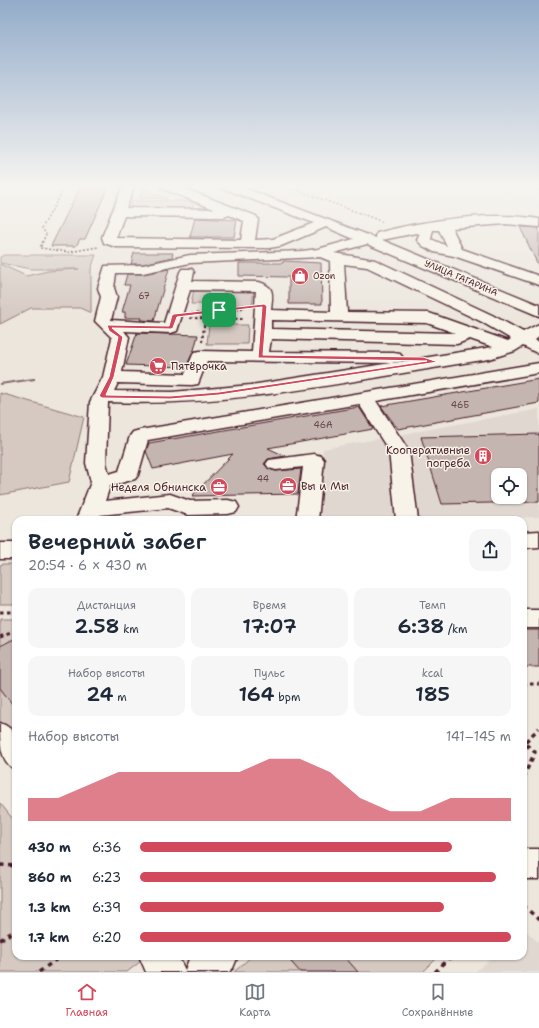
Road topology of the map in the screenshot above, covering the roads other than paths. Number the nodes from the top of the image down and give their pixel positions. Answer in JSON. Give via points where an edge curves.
{"nodes":[{"id":1,"x":111,"y":230,"type":"edge"},
{"id":2,"x":168,"y":230,"type":"edge"},
{"id":3,"x":249,"y":230,"type":"edge"},
{"id":4,"x":307,"y":230,"type":"edge"},
{"id":5,"x":354,"y":230,"type":"edge"},
{"id":6,"x":364,"y":230,"type":"edge"},
{"id":7,"x":409,"y":230,"type":"edge"},
{"id":8,"x":424,"y":230,"type":"edge"},
{"id":9,"x":446,"y":230,"type":"edge"},
{"id":10,"x":167,"y":234,"type":"junction"},
{"id":11,"x":380,"y":237,"type":"junction"},
{"id":12,"x":247,"y":245,"type":"junction"},
{"id":13,"x":456,"y":252,"type":"junction"},
{"id":14,"x":319,"y":253,"type":"junction"},
{"id":15,"x":190,"y":259,"type":"junction"},
{"id":16,"x":337,"y":259,"type":"junction"},
{"id":17,"x":539,"y":281,"type":"edge"},
{"id":18,"x":183,"y":286,"type":"junction"},
{"id":19,"x":539,"y":302,"type":"edge"},
{"id":20,"x":539,"y":311,"type":"edge"},
{"id":21,"x":339,"y":317,"type":"junction"},
{"id":22,"x":264,"y":319,"type":"junction"},
{"id":23,"x":109,"y":326,"type":"junction"},
{"id":24,"x":539,"y":329,"type":"edge"},
{"id":25,"x":468,"y":333,"type":"junction"},
{"id":26,"x":516,"y":342,"type":"junction"},
{"id":27,"x":539,"y":349,"type":"edge"},
{"id":28,"x":260,"y":357,"type":"junction"},
{"id":29,"x":436,"y":362,"type":"junction"},
{"id":30,"x":539,"y":368,"type":"edge"},
{"id":31,"x":112,"y":377,"type":"junction"},
{"id":32,"x":192,"y":380,"type":"junction"},
{"id":33,"x":312,"y":381,"type":"junction"},
{"id":34,"x":102,"y":396,"type":"junction"},
{"id":35,"x":365,"y":399,"type":"junction"},
{"id":36,"x":276,"y":464,"type":"dead end"},
{"id":37,"x":101,"y":482,"type":"junction"},
{"id":38,"x":228,"y":507,"type":"dead end"},
{"id":39,"x":89,"y":514,"type":"edge"},
{"id":40,"x":307,"y":516,"type":"edge"},
{"id":41,"x":407,"y":516,"type":"edge"},
{"id":42,"x":527,"y":540,"type":"edge"},
{"id":43,"x":539,"y":540,"type":"edge"},
{"id":44,"x":0,"y":551,"type":"edge"},
{"id":45,"x":12,"y":551,"type":"edge"},
{"id":46,"x":527,"y":619,"type":"edge"},
{"id":47,"x":539,"y":619,"type":"edge"},
{"id":48,"x":0,"y":735,"type":"edge"},
{"id":49,"x":12,"y":752,"type":"edge"},
{"id":50,"x":527,"y":864,"type":"edge"},
{"id":51,"x":539,"y":864,"type":"edge"},
{"id":52,"x":159,"y":960,"type":"edge"},
{"id":53,"x":216,"y":960,"type":"edge"},
{"id":54,"x":168,"y":972,"type":"edge"},
{"id":55,"x":202,"y":972,"type":"edge"}],
"edges":[{"from":1,"to":10,"type":"street","via":[[109,240],[112,242]]},
{"from":2,"to":10,"type":"street"},
{"from":3,"to":12,"type":"street"},
{"from":4,"to":12,"type":"street","via":[[276,243]]},
{"from":5,"to":11,"type":"street","name":"УЛИЦА ГАГАРИНА"},
{"from":6,"to":11,"type":"street","name":"УЛИЦА ГАГАРИНА"},
{"from":7,"to":11,"type":"street"},
{"from":8,"to":13,"type":"street","via":[[427,232],[424,240],[430,245]]},
{"from":9,"to":13,"type":"street"},
{"from":10,"to":12,"type":"street"},
{"from":11,"to":14,"type":"street"},
{"from":11,"to":19,"type":"street","name":"УЛИЦА ГАГАРИНА"},
{"from":11,"to":20,"type":"street","name":"УЛИЦА ГАГАРИНА"},
{"from":13,"to":17,"type":"street"},
{"from":14,"to":15,"type":"street"},
{"from":14,"to":16,"type":"street"},
{"from":15,"to":18,"type":"street"},
{"from":15,"to":23,"type":"street","via":[[143,268],[110,270],[106,288],[109,297],[103,321]]},
{"from":16,"to":21,"type":"street"},
{"from":16,"to":26,"type":"street","via":[[370,263],[486,318]]},
{"from":18,"to":22,"type":"street","via":[[259,286],[264,289]]},
{"from":18,"to":23,"type":"street","via":[[171,328]]},
{"from":21,"to":22,"type":"street"},
{"from":21,"to":25,"type":"street","via":[[429,318]]},
{"from":22,"to":25,"type":"street","via":[[457,339]]},
{"from":22,"to":28,"type":"street"},
{"from":23,"to":31,"type":"street","via":[[120,337]]},
{"from":24,"to":26,"type":"street"},
{"from":25,"to":26,"type":"street"},
{"from":26,"to":27,"type":"street"},
{"from":26,"to":29,"type":"street","via":[[489,354]]},
{"from":28,"to":29,"type":"street","via":[[423,359]]},
{"from":28,"to":32,"type":"street","via":[[200,356]]},
{"from":29,"to":33,"type":"street"},
{"from":30,"to":35,"type":"street"},
{"from":31,"to":32,"type":"street"},
{"from":31,"to":34,"type":"street"},
{"from":32,"to":33,"type":"street"},
{"from":33,"to":34,"type":"street","via":[[178,397]]},
{"from":34,"to":37,"type":"street","via":[[99,402],[96,463]]},
{"from":35,"to":37,"type":"street","via":[[140,436],[128,475]]},
{"from":35,"to":41,"type":"street","via":[[400,451]]},
{"from":36,"to":40,"type":"street","via":[[314,460]]},
{"from":37,"to":39,"type":"street"},
{"from":38,"to":39,"type":"street","via":[[188,508],[170,501]]},
{"from":42,"to":43,"type":"main road"},
{"from":44,"to":45,"type":"main road"},
{"from":46,"to":47,"type":"street"},
{"from":48,"to":49,"type":"street"},
{"from":50,"to":51,"type":"street"},
{"from":52,"to":54,"type":"street"},
{"from":53,"to":55,"type":"street"}]}
